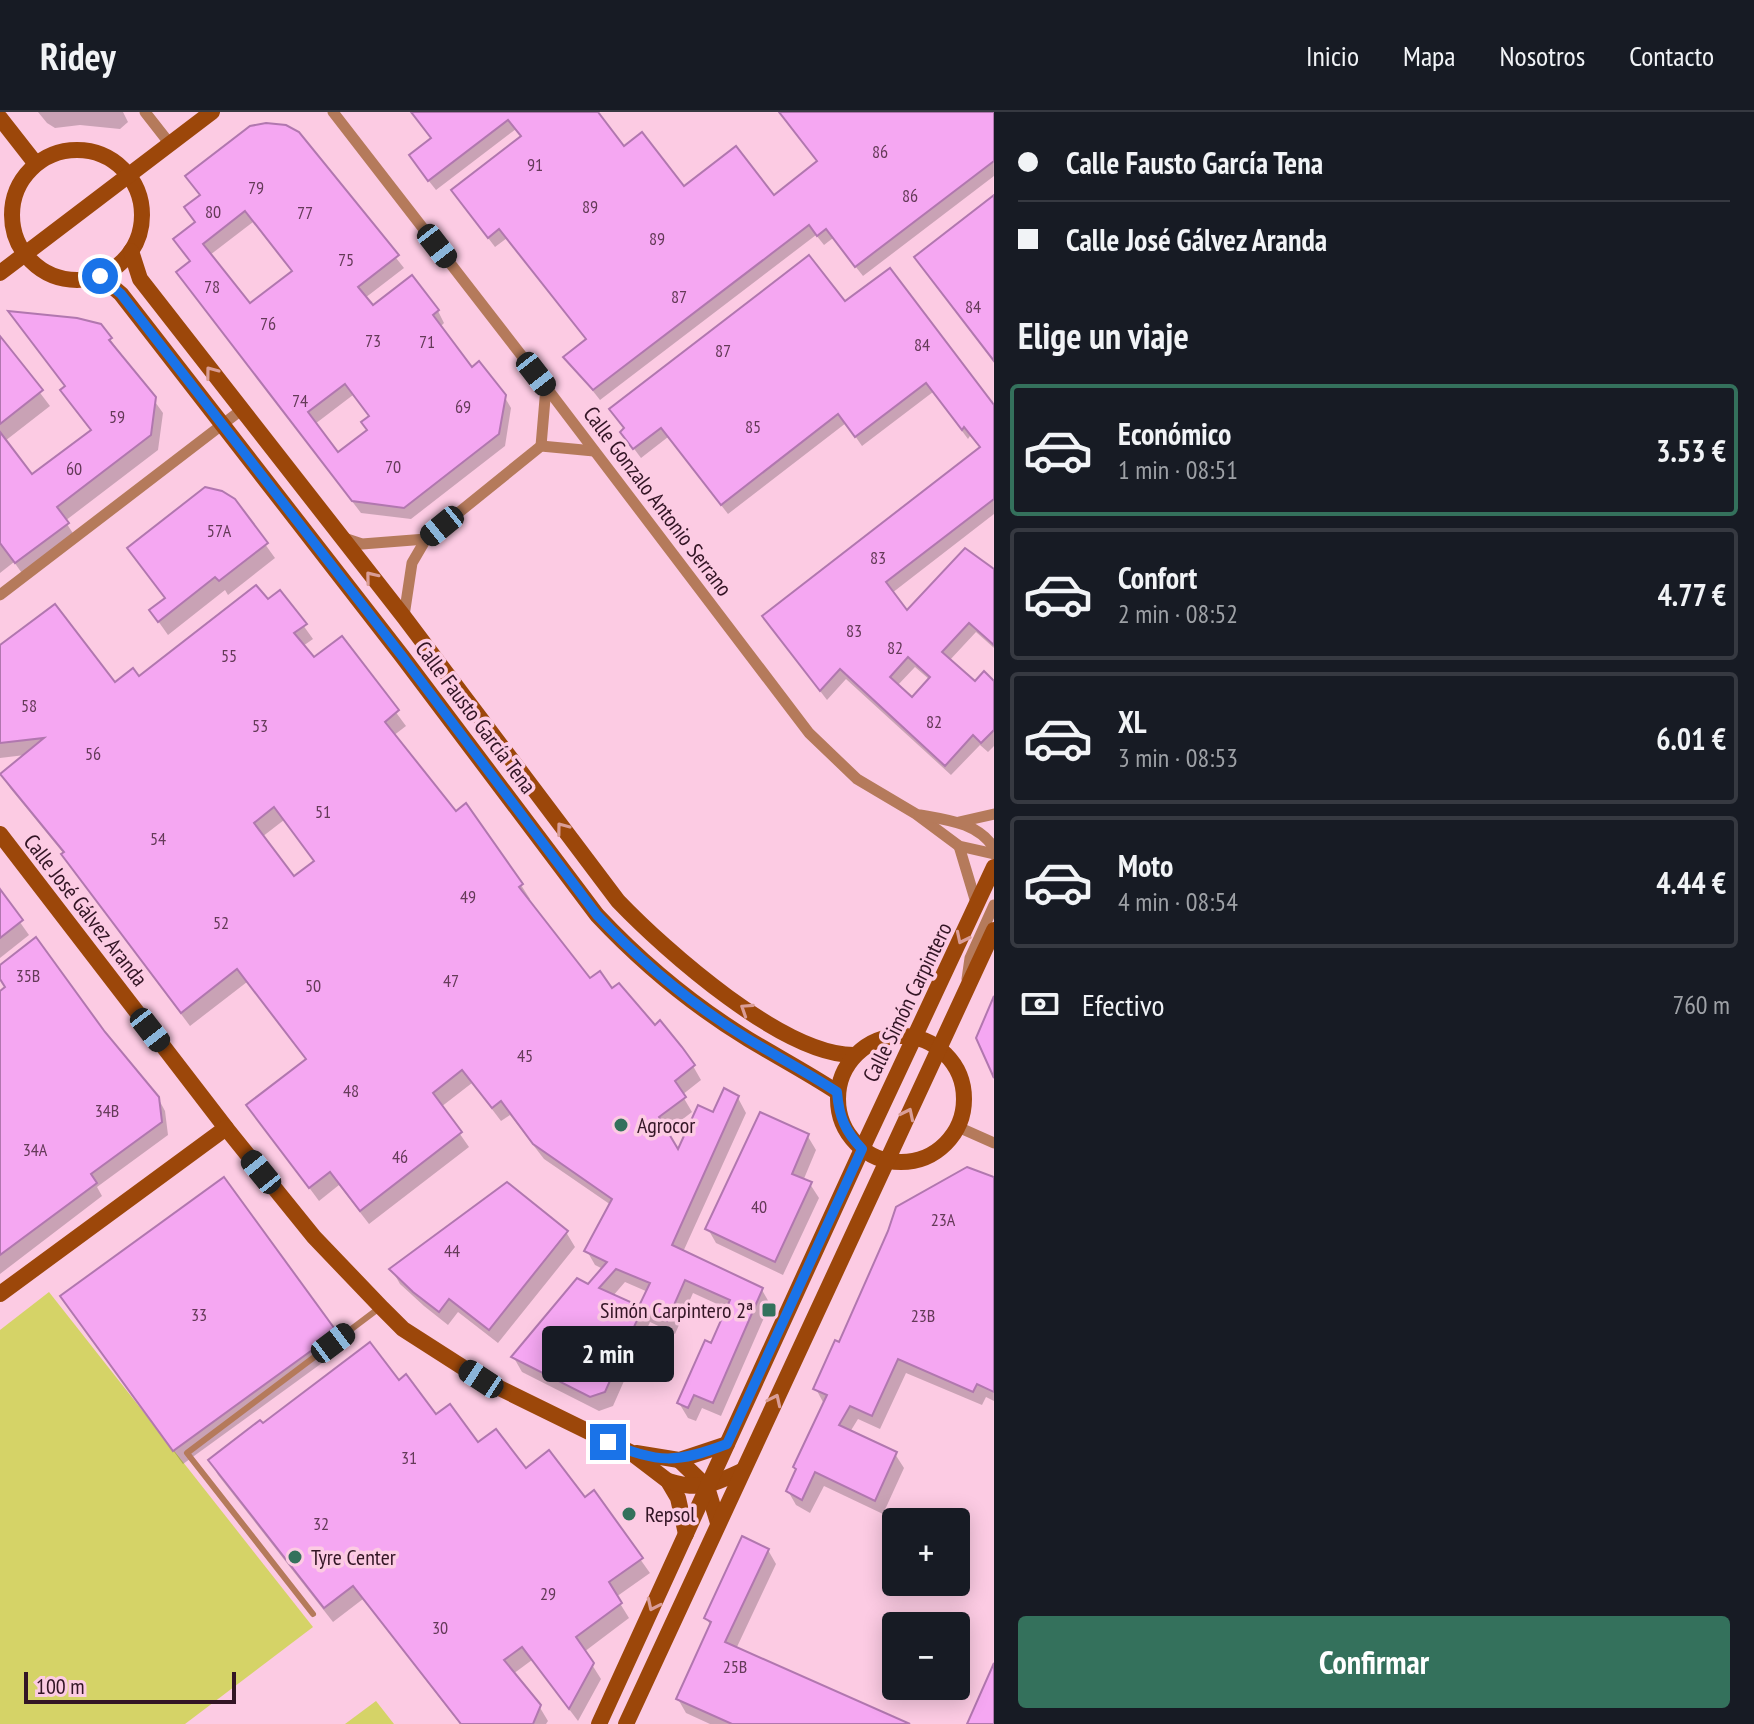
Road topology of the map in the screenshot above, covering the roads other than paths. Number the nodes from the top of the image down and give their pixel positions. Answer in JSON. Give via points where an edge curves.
{"nodes":[{"id":1,"x":145,"y":112,"type":"edge"},
{"id":2,"x":212,"y":112,"type":"edge"},
{"id":3,"x":333,"y":112,"type":"edge"},
{"id":4,"x":0,"y":118,"type":"edge"},
{"id":5,"x":170,"y":144,"type":"junction"},
{"id":6,"x":36,"y":164,"type":"junction"},
{"id":7,"x":129,"y":175,"type":"junction"},
{"id":8,"x":131,"y":251,"type":"junction"},
{"id":9,"x":24,"y":254,"type":"junction"},
{"id":10,"x":0,"y":273,"type":"edge"},
{"id":11,"x":100,"y":276,"type":"junction"},
{"id":12,"x":546,"y":387,"type":"junction"},
{"id":13,"x":240,"y":411,"type":"junction"},
{"id":14,"x":221,"y":425,"type":"junction"},
{"id":15,"x":541,"y":446,"type":"junction"},
{"id":16,"x":594,"y":451,"type":"junction"},
{"id":17,"x":337,"y":535,"type":"junction"},
{"id":18,"x":426,"y":539,"type":"junction"},
{"id":19,"x":0,"y":595,"type":"edge"},
{"id":20,"x":404,"y":617,"type":"junction"},
{"id":21,"x":916,"y":814,"type":"junction"},
{"id":22,"x":994,"y":814,"type":"edge"},
{"id":23,"x":959,"y":822,"type":"junction"},
{"id":24,"x":0,"y":834,"type":"edge"},
{"id":25,"x":959,"y":846,"type":"junction"},
{"id":26,"x":994,"y":851,"type":"edge"},
{"id":27,"x":994,"y":867,"type":"edge"},
{"id":28,"x":986,"y":906,"type":"edge"},
{"id":29,"x":994,"y":930,"type":"edge"},
{"id":30,"x":966,"y":992,"type":"junction"},
{"id":31,"x":914,"y":1036,"type":"junction"},
{"id":32,"x":940,"y":1048,"type":"junction"},
{"id":33,"x":855,"y":1055,"type":"junction"},
{"id":34,"x":837,"y":1092,"type":"junction"},
{"id":35,"x":958,"y":1127,"type":"junction"},
{"id":36,"x":226,"y":1128,"type":"junction"},
{"id":37,"x":994,"y":1143,"type":"edge"},
{"id":38,"x":862,"y":1149,"type":"junction"},
{"id":39,"x":886,"y":1160,"type":"junction"},
{"id":40,"x":0,"y":1294,"type":"edge"},
{"id":41,"x":381,"y":1307,"type":"junction"},
{"id":42,"x":727,"y":1444,"type":"junction"},
{"id":43,"x":630,"y":1452,"type":"junction"},
{"id":44,"x":679,"y":1460,"type":"junction"},
{"id":45,"x":742,"y":1471,"type":"junction"},
{"id":46,"x":668,"y":1481,"type":"junction"},
{"id":47,"x":707,"y":1487,"type":"junction"},
{"id":48,"x":718,"y":1523,"type":"junction"},
{"id":49,"x":686,"y":1534,"type":"junction"},
{"id":50,"x":313,"y":1614,"type":"dead end"},
{"id":51,"x":599,"y":1724,"type":"edge"},
{"id":52,"x":626,"y":1724,"type":"edge"}],
"edges":[{"from":1,"to":5,"type":"street"},
{"from":2,"to":5,"type":"street"},
{"from":3,"to":12,"type":"street","name":"Calle Gonzalo Antonio Serrano"},
{"from":4,"to":6,"type":"street"},
{"from":5,"to":7,"type":"street"},
{"from":6,"to":7,"type":"street","via":[[54,154],[95,152]]},
{"from":6,"to":9,"type":"street","via":[[14,197],[13,227]]},
{"from":7,"to":8,"type":"street","via":[[142,212]]},
{"from":7,"to":9,"type":"street"},
{"from":8,"to":11,"type":"street"},
{"from":13,"to":8,"type":"street","name":"Calle Fausto García Tena","one_way":true,"via":[[140,279]]},
{"from":9,"to":10,"type":"street"},
{"from":9,"to":11,"type":"street","via":[[39,269],[58,277]]},
{"from":11,"to":14,"type":"street","name":"Calle Fausto García Tena","via":[[121,294]]},
{"from":12,"to":15,"type":"street"},
{"from":12,"to":16,"type":"street","name":"Calle Gonzalo Antonio Serrano"},
{"from":13,"to":14,"type":"street"},
{"from":13,"to":17,"type":"street","name":"Calle Fausto García Tena"},
{"from":14,"to":19,"type":"street"},
{"from":14,"to":34,"type":"street","name":"Calle Fausto García Tena","via":[[597,915],[674,988]]},
{"from":15,"to":16,"type":"street"},
{"from":15,"to":18,"type":"street"},
{"from":16,"to":21,"type":"street","name":"Calle Gonzalo Antonio Serrano","via":[[809,733],[857,779]]},
{"from":17,"to":18,"type":"street","via":[[362,544]]},
{"from":20,"to":17,"type":"street","name":"Calle Fausto García Tena","one_way":true},
{"from":18,"to":20,"type":"street","via":[[412,563]]},
{"from":33,"to":20,"type":"street","name":"Calle Fausto García Tena","one_way":true,"via":[[814,1048],[745,1009],[652,936],[618,901]]},
{"from":21,"to":23,"type":"street","name":"Calle Gonzalo Antonio Serrano"},
{"from":21,"to":25,"type":"street","name":"Calle Gonzalo Antonio Serrano"},
{"from":22,"to":23,"type":"street","name":"Calle Gonzalo Antonio Serrano"},
{"from":23,"to":26,"type":"street","name":"Calle Gonzalo Antonio Serrano","via":[[987,838]]},
{"from":24,"to":36,"type":"street","name":"Calle José Gálvez Aranda"},
{"from":25,"to":26,"type":"street","name":"Calle Gonzalo Antonio Serrano"},
{"from":25,"to":28,"type":"street"},
{"from":27,"to":28,"type":"street","name":"Calle Simón Carpintero"},
{"from":28,"to":30,"type":"street","name":"Calle Simón Carpintero"},
{"from":28,"to":31,"type":"street","name":"Calle Simón Carpintero","one_way":true},
{"from":29,"to":30,"type":"street","name":"Calle Simón Carpintero"},
{"from":30,"to":32,"type":"street","name":"Calle Simón Carpintero"},
{"from":31,"to":32,"type":"street"},
{"from":31,"to":33,"type":"street","via":[[872,1042]]},
{"from":31,"to":38,"type":"street","name":"Calle Simón Carpintero"},
{"from":32,"to":35,"type":"street","via":[[963,1084]]},
{"from":39,"to":32,"type":"street","name":"Calle Simón Carpintero","one_way":true},
{"from":33,"to":34,"type":"street"},
{"from":34,"to":38,"type":"street","via":[[847,1133]]},
{"from":35,"to":37,"type":"street"},
{"from":35,"to":39,"type":"street","via":[[927,1156],[907,1162]]},
{"from":36,"to":40,"type":"street"},
{"from":36,"to":41,"type":"street","name":"Calle José Gálvez Aranda","via":[[314,1237]]},
{"from":38,"to":39,"type":"street"},
{"from":38,"to":42,"type":"street","name":"Calle Simón Carpintero"},
{"from":45,"to":39,"type":"street","name":"Calle Simón Carpintero","one_way":true},
{"from":41,"to":43,"type":"street","name":"Calle José Gálvez Aranda","via":[[403,1329],[481,1379]]},
{"from":41,"to":50,"type":"lane","via":[[187,1453]]},
{"from":42,"to":44,"type":"street","name":"Calle José Gálvez Aranda"},
{"from":42,"to":47,"type":"street","name":"Calle Simón Carpintero"},
{"from":43,"to":44,"type":"street","name":"Calle José Gálvez Aranda"},
{"from":43,"to":46,"type":"street","name":"Calle José Gálvez Aranda"},
{"from":44,"to":47,"type":"street"},
{"from":45,"to":47,"type":"street"},
{"from":45,"to":48,"type":"street","name":"Calle Simón Carpintero"},
{"from":46,"to":47,"type":"street"},
{"from":46,"to":49,"type":"street","via":[[678,1498]]},
{"from":47,"to":48,"type":"street"},
{"from":47,"to":49,"type":"street","name":"Calle Simón Carpintero"},
{"from":48,"to":52,"type":"street","name":"Calle Simón Carpintero"},
{"from":49,"to":51,"type":"street","name":"Calle Simón Carpintero","one_way":true}]}
